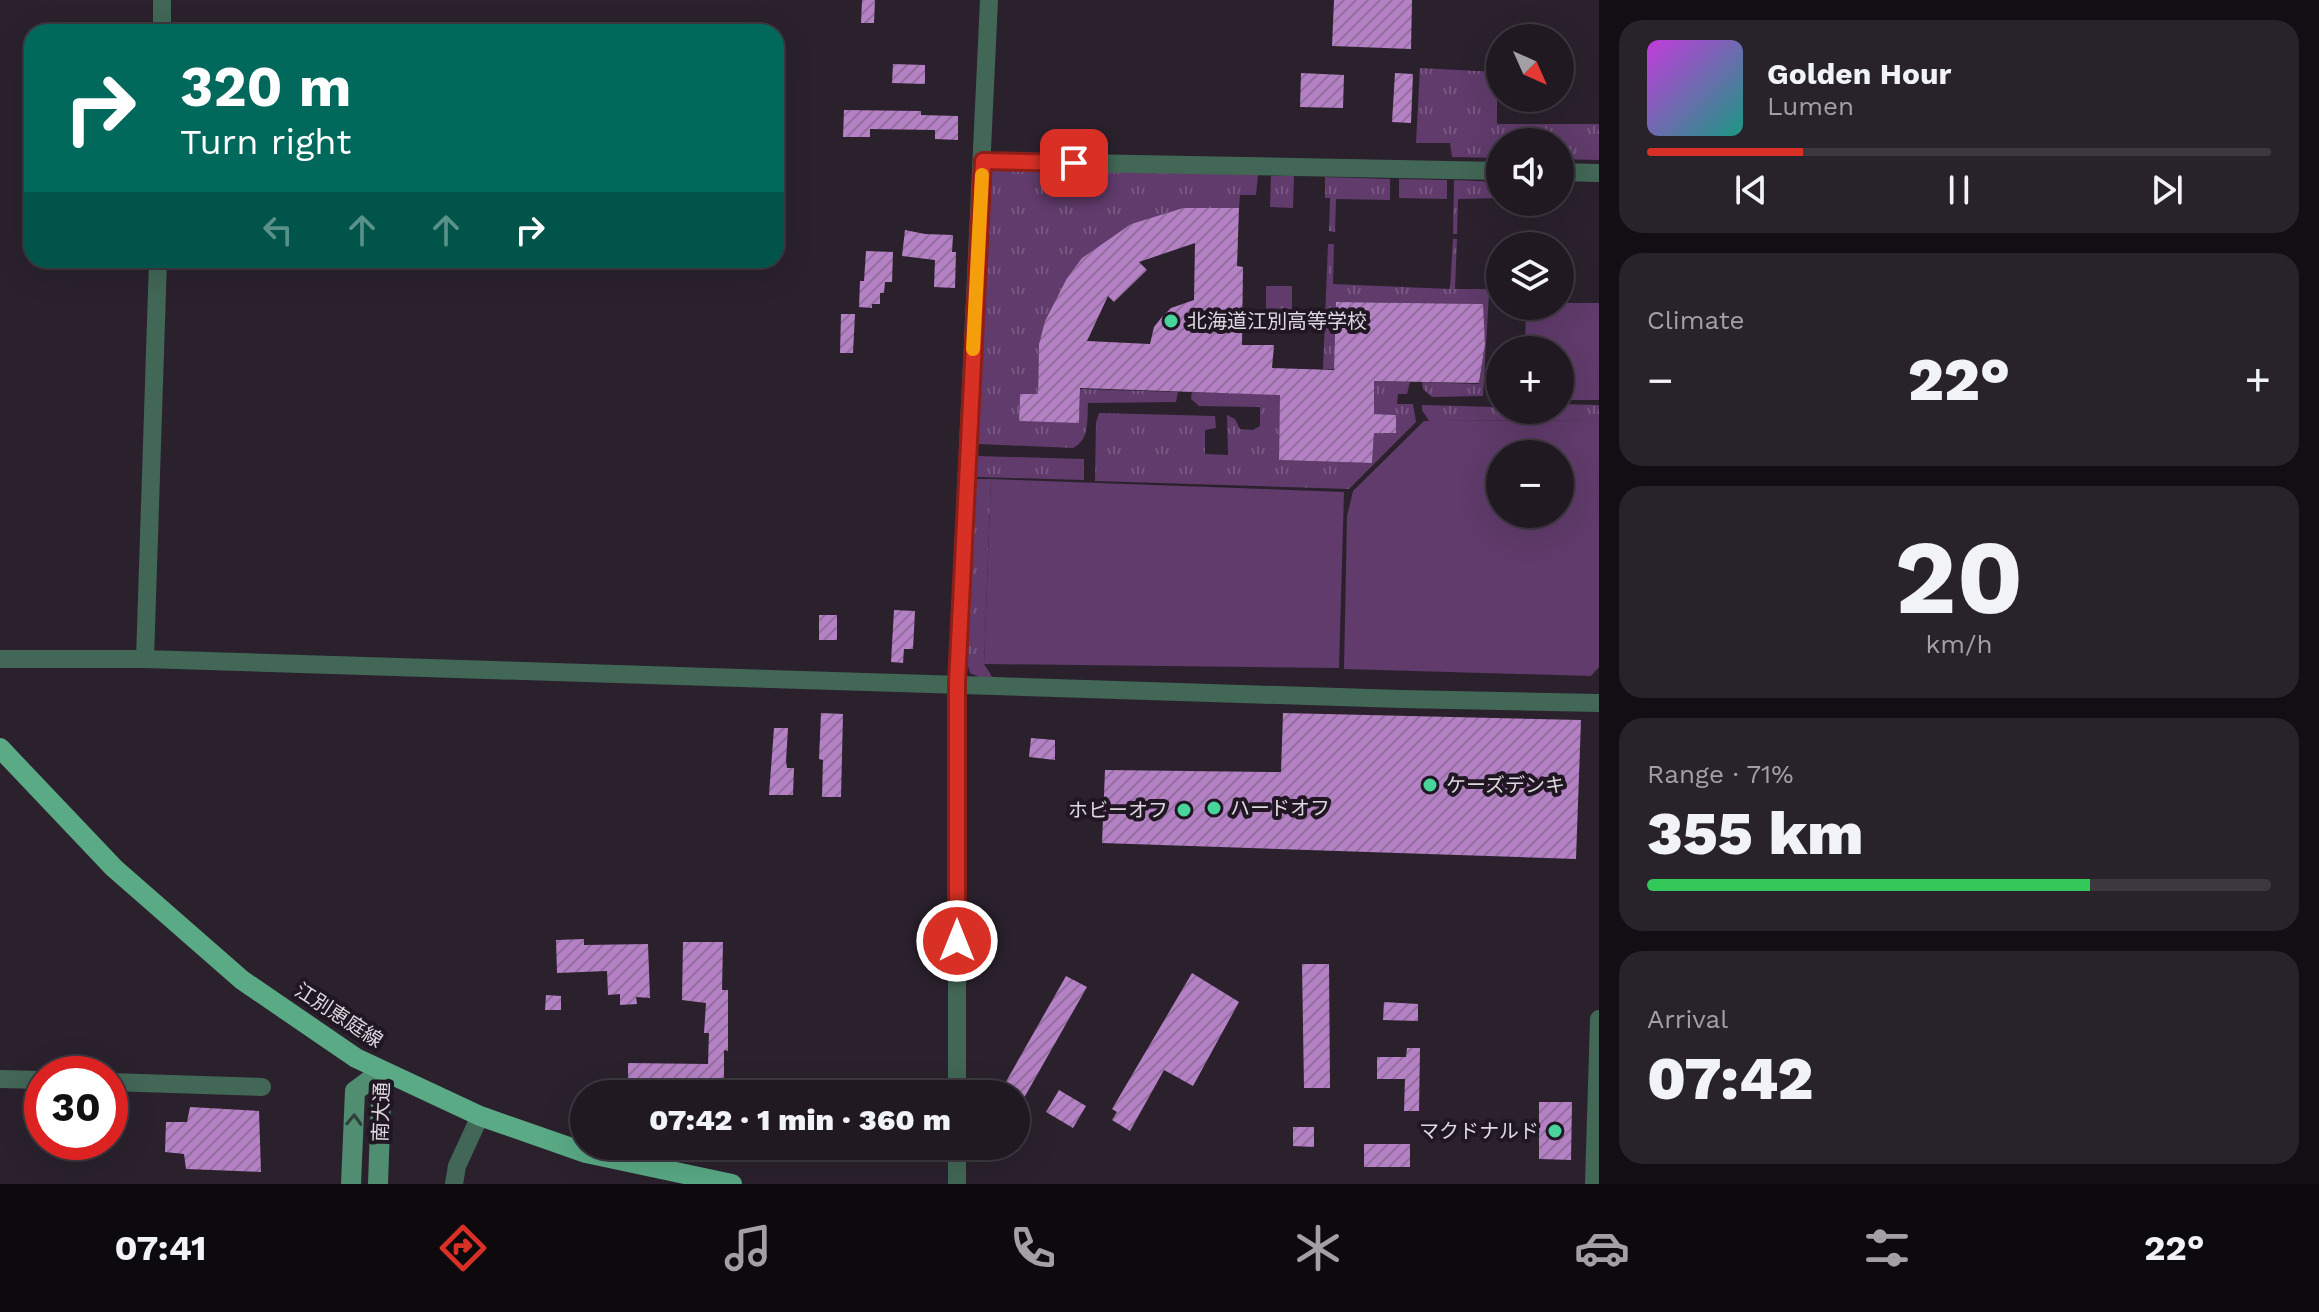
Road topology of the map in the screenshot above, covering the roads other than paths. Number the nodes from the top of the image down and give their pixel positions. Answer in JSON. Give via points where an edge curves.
{"nodes":[{"id":1,"x":162,"y":0,"type":"edge"},
{"id":2,"x":989,"y":0,"type":"edge"},
{"id":3,"x":162,"y":24,"type":"edge"},
{"id":4,"x":983,"y":161,"type":"junction"},
{"id":5,"x":1486,"y":171,"type":"edge"},
{"id":6,"x":1574,"y":172,"type":"edge"},
{"id":7,"x":1599,"y":173,"type":"edge"},
{"id":8,"x":158,"y":268,"type":"edge"},
{"id":9,"x":0,"y":659,"type":"edge"},
{"id":10,"x":145,"y":659,"type":"junction"},
{"id":11,"x":957,"y":683,"type":"junction"},
{"id":12,"x":1599,"y":703,"type":"edge"},
{"id":13,"x":0,"y":748,"type":"edge"},
{"id":14,"x":1599,"y":1019,"type":"edge"},
{"id":15,"x":382,"y":1071,"type":"junction"},
{"id":16,"x":0,"y":1079,"type":"edge"},
{"id":17,"x":24,"y":1080,"type":"edge"},
{"id":18,"x":957,"y":1080,"type":"edge"},
{"id":19,"x":128,"y":1083,"type":"edge"},
{"id":20,"x":262,"y":1087,"type":"dead end"},
{"id":21,"x":480,"y":1116,"type":"junction"},
{"id":22,"x":957,"y":1160,"type":"edge"},
{"id":23,"x":351,"y":1184,"type":"edge"},
{"id":24,"x":378,"y":1184,"type":"edge"},
{"id":25,"x":454,"y":1184,"type":"edge"},
{"id":26,"x":732,"y":1184,"type":"edge"},
{"id":27,"x":957,"y":1184,"type":"edge"},
{"id":28,"x":1594,"y":1184,"type":"edge"}],
"edges":[{"from":1,"to":3,"type":"street"},
{"from":2,"to":4,"type":"street"},
{"from":4,"to":5,"type":"street"},
{"from":4,"to":11,"type":"street"},
{"from":6,"to":7,"type":"street"},
{"from":8,"to":10,"type":"street"},
{"from":9,"to":10,"type":"street"},
{"from":10,"to":11,"type":"street"},
{"from":11,"to":12,"type":"street"},
{"from":11,"to":18,"type":"street"},
{"from":13,"to":15,"type":"main road","name":"江別恵庭線","via":[[114,868],[242,980]]},
{"from":14,"to":28,"type":"street"},
{"from":15,"to":21,"type":"main road","name":"江別恵庭線"},
{"from":23,"to":15,"type":"main road","name":"南大通","one_way":true,"via":[[355,1091]]},
{"from":15,"to":24,"type":"main road","name":"南大通"},
{"from":16,"to":17,"type":"street"},
{"from":19,"to":20,"type":"street"},
{"from":21,"to":25,"type":"street"},
{"from":21,"to":26,"type":"main road","name":"江別恵庭線","via":[[586,1153]]},
{"from":22,"to":27,"type":"street"}]}
